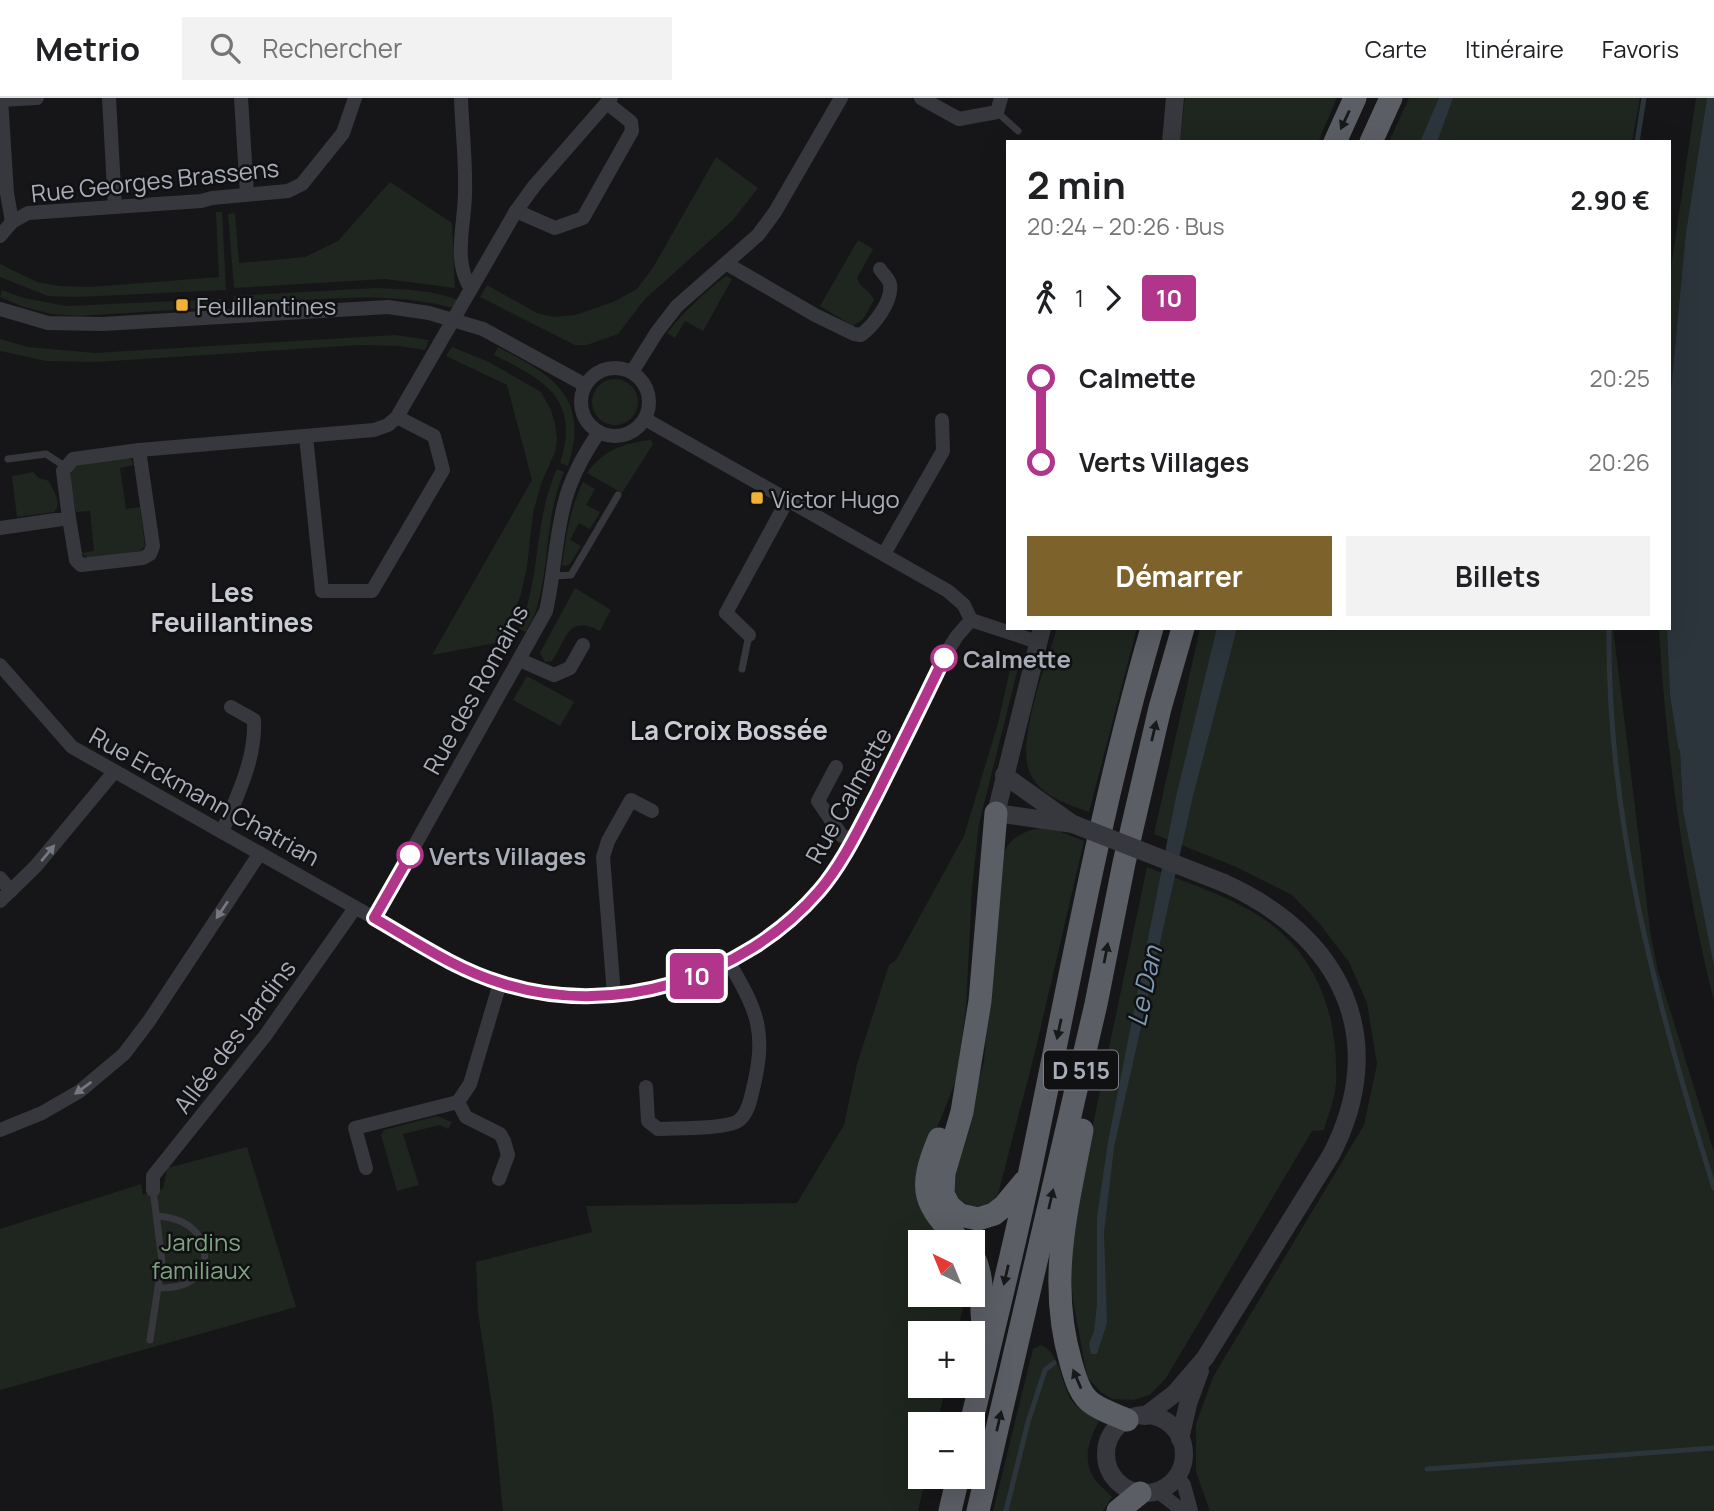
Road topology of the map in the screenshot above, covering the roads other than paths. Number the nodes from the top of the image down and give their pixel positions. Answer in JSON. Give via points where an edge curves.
{"nodes":[{"id":1,"x":37,"y":98,"type":"edge"},
{"id":2,"x":109,"y":98,"type":"edge"},
{"id":3,"x":241,"y":98,"type":"edge"},
{"id":4,"x":355,"y":98,"type":"edge"},
{"id":5,"x":461,"y":98,"type":"edge"},
{"id":6,"x":841,"y":98,"type":"edge"},
{"id":7,"x":921,"y":98,"type":"edge"},
{"id":8,"x":1175,"y":98,"type":"edge"},
{"id":9,"x":1355,"y":98,"type":"edge"},
{"id":10,"x":1391,"y":98,"type":"edge"},
{"id":11,"x":1,"y":99,"type":"edge"},
{"id":12,"x":609,"y":100,"type":"edge"},
{"id":13,"x":999,"y":105,"type":"edge"},
{"id":14,"x":1018,"y":131,"type":"dead end"},
{"id":15,"x":1171,"y":140,"type":"edge"},
{"id":16,"x":1336,"y":140,"type":"edge"},
{"id":17,"x":1372,"y":140,"type":"edge"},
{"id":18,"x":247,"y":194,"type":"junction"},
{"id":19,"x":115,"y":207,"type":"junction"},
{"id":20,"x":516,"y":211,"type":"junction"},
{"id":21,"x":12,"y":222,"type":"junction"},
{"id":22,"x":0,"y":236,"type":"edge"},
{"id":23,"x":727,"y":264,"type":"junction"},
{"id":24,"x":880,"y":269,"type":"dead end"},
{"id":25,"x":471,"y":289,"type":"junction"},
{"id":26,"x":0,"y":309,"type":"edge"},
{"id":27,"x":453,"y":320,"type":"junction"},
{"id":28,"x":632,"y":372,"type":"junction"},
{"id":29,"x":585,"y":385,"type":"junction"},
{"id":30,"x":397,"y":417,"type":"junction"},
{"id":31,"x":645,"y":419,"type":"junction"},
{"id":32,"x":942,"y":420,"type":"dead end"},
{"id":33,"x":599,"y":432,"type":"junction"},
{"id":34,"x":306,"y":436,"type":"junction"},
{"id":35,"x":139,"y":450,"type":"junction"},
{"id":36,"x":8,"y":459,"type":"dead end"},
{"id":37,"x":66,"y":467,"type":"junction"},
{"id":38,"x":618,"y":495,"type":"dead end"},
{"id":39,"x":788,"y":499,"type":"junction"},
{"id":40,"x":69,"y":518,"type":"junction"},
{"id":41,"x":0,"y":528,"type":"edge"},
{"id":42,"x":884,"y":554,"type":"junction"},
{"id":43,"x":554,"y":576,"type":"junction"},
{"id":44,"x":971,"y":620,"type":"junction"},
{"id":45,"x":1006,"y":628,"type":"edge"},
{"id":46,"x":1017,"y":630,"type":"edge"},
{"id":47,"x":1151,"y":630,"type":"edge"},
{"id":48,"x":1181,"y":630,"type":"edge"},
{"id":49,"x":749,"y":635,"type":"joint"},
{"id":50,"x":1040,"y":635,"type":"edge"},
{"id":51,"x":583,"y":645,"type":"dead end"},
{"id":52,"x":520,"y":660,"type":"junction"},
{"id":53,"x":0,"y":664,"type":"edge"},
{"id":54,"x":742,"y":669,"type":"dead end"},
{"id":55,"x":231,"y":707,"type":"dead end"},
{"id":56,"x":836,"y":767,"type":"dead end"},
{"id":57,"x":114,"y":772,"type":"junction"},
{"id":58,"x":1004,"y":775,"type":"junction"},
{"id":59,"x":652,"y":811,"type":"dead end"},
{"id":60,"x":996,"y":813,"type":"junction"},
{"id":61,"x":1073,"y":824,"type":"junction"},
{"id":62,"x":222,"y":832,"type":"junction"},
{"id":63,"x":853,"y":839,"type":"junction"},
{"id":64,"x":260,"y":853,"type":"junction"},
{"id":65,"x":0,"y":878,"type":"edge"},
{"id":66,"x":5,"y":896,"type":"edge"},
{"id":67,"x":355,"y":908,"type":"junction"},
{"id":68,"x":374,"y":918,"type":"junction"},
{"id":69,"x":728,"y":961,"type":"junction"},
{"id":70,"x":500,"y":983,"type":"junction"},
{"id":71,"x":614,"y":995,"type":"junction"},
{"id":72,"x":1096,"y":1003,"type":"junction"},
{"id":73,"x":967,"y":1080,"type":"junction"},
{"id":74,"x":646,"y":1087,"type":"dead end"},
{"id":75,"x":458,"y":1102,"type":"junction"},
{"id":76,"x":0,"y":1130,"type":"edge"},
{"id":77,"x":366,"y":1168,"type":"dead end"},
{"id":78,"x":1029,"y":1175,"type":"junction"},
{"id":79,"x":499,"y":1178,"type":"dead end"},
{"id":80,"x":153,"y":1191,"type":"joint"},
{"id":81,"x":158,"y":1216,"type":"junction"},
{"id":82,"x":949,"y":1230,"type":"edge"},
{"id":83,"x":158,"y":1288,"type":"junction"},
{"id":84,"x":982,"y":1307,"type":"edge"},
{"id":85,"x":150,"y":1340,"type":"dead end"},
{"id":86,"x":988,"y":1351,"type":"junction"},
{"id":87,"x":1205,"y":1358,"type":"junction"},
{"id":88,"x":974,"y":1412,"type":"edge"},
{"id":89,"x":1136,"y":1418,"type":"junction"},
{"id":90,"x":1180,"y":1439,"type":"junction"},
{"id":91,"x":1177,"y":1476,"type":"junction"},
{"id":92,"x":955,"y":1489,"type":"edge"},
{"id":93,"x":1148,"y":1492,"type":"junction"},
{"id":94,"x":950,"y":1511,"type":"edge"},
{"id":95,"x":978,"y":1511,"type":"edge"},
{"id":96,"x":1118,"y":1511,"type":"edge"},
{"id":97,"x":1183,"y":1511,"type":"edge"},
{"id":98,"x":1191,"y":1511,"type":"edge"}],
"edges":[{"from":1,"to":11,"type":"street"},
{"from":2,"to":19,"type":"street"},
{"from":3,"to":18,"type":"street"},
{"from":4,"to":18,"type":"street","name":"Rue Georges Brassens","via":[[343,133],[302,184],[288,191]]},
{"from":5,"to":25,"type":"street","via":[[465,193],[460,255],[463,277]]},
{"from":6,"to":23,"type":"street","via":[[775,212]]},
{"from":7,"to":13,"type":"street","via":[[959,119]]},
{"from":8,"to":15,"type":"street"},
{"from":9,"to":16,"type":"highway","one_way":true},
{"from":10,"to":17,"type":"highway"},
{"from":11,"to":21,"type":"street"},
{"from":12,"to":20,"type":"street"},
{"from":12,"to":20,"type":"street","via":[[631,122],[632,131],[583,218],[555,228]]},
{"from":13,"to":14,"type":"lane"},
{"from":18,"to":19,"type":"street","name":"Rue Georges Brassens"},
{"from":19,"to":21,"type":"street","name":"Rue Georges Brassens","via":[[28,213]]},
{"from":20,"to":25,"type":"street"},
{"from":21,"to":22,"type":"street","name":"Rue Georges Brassens"},
{"from":23,"to":24,"type":"street","via":[[815,315],[861,335],[889,296],[890,282]]},
{"from":23,"to":28,"type":"street","via":[[677,306]]},
{"from":25,"to":27,"type":"street"},
{"from":26,"to":27,"type":"street","via":[[48,323],[103,324],[388,307]]},
{"from":27,"to":29,"type":"street","via":[[482,329]]},
{"from":27,"to":30,"type":"street"},
{"from":28,"to":29,"type":"street","via":[[602,370]]},
{"from":28,"to":31,"type":"street","via":[[648,393]]},
{"from":29,"to":33,"type":"street","via":[[582,411]]},
{"from":30,"to":34,"type":"street","via":[[374,430]]},
{"from":30,"to":34,"type":"street","via":[[434,436],[443,470],[372,592],[322,591]]},
{"from":31,"to":33,"type":"street","via":[[624,435]]},
{"from":31,"to":39,"type":"street"},
{"from":32,"to":42,"type":"street","via":[[943,451]]},
{"from":33,"to":43,"type":"street","name":"Rue des Romains","via":[[575,473],[564,504]]},
{"from":34,"to":35,"type":"street"},
{"from":35,"to":37,"type":"street","via":[[72,459]]},
{"from":35,"to":40,"type":"street","via":[[153,546],[150,554],[81,565],[76,560]]},
{"from":36,"to":37,"type":"lane","via":[[46,454]]},
{"from":37,"to":40,"type":"street"},
{"from":38,"to":43,"type":"lane","via":[[571,575]]},
{"from":39,"to":42,"type":"street"},
{"from":39,"to":49,"type":"street","via":[[726,613]]},
{"from":40,"to":41,"type":"street"},
{"from":42,"to":44,"type":"street","via":[[948,591],[964,605]]},
{"from":43,"to":52,"type":"street","name":"Rue des Romains","via":[[546,611]]},
{"from":44,"to":45,"type":"street"},
{"from":44,"to":63,"type":"street","name":"Rue Calmette","via":[[945,655]]},
{"from":46,"to":50,"type":"street"},
{"from":47,"to":78,"type":"highway","number":"D 515","one_way":true,"via":[[1095,855]]},
{"from":72,"to":48,"type":"highway","number":"D 515","one_way":true,"via":[[1124,863]]},
{"from":49,"to":54,"type":"lane"},
{"from":50,"to":58,"type":"street"},
{"from":51,"to":52,"type":"street","via":[[570,668],[554,675]]},
{"from":52,"to":68,"type":"street","name":"Rue des Romains"},
{"from":53,"to":57,"type":"street","name":"Rue Erckmann Chatrian","via":[[72,747]]},
{"from":55,"to":62,"type":"street","via":[[254,720],[255,741]]},
{"from":56,"to":63,"type":"street","via":[[818,802],[842,836]]},
{"from":57,"to":62,"type":"street","name":"Rue Erckmann Chatrian"},
{"from":66,"to":57,"type":"street","one_way":true},
{"from":58,"to":60,"type":"street"},
{"from":58,"to":61,"type":"street"},
{"from":59,"to":71,"type":"street","via":[[631,800],[603,857]]},
{"from":60,"to":61,"type":"street"},
{"from":60,"to":73,"type":"highway","via":[[981,1001]]},
{"from":61,"to":87,"type":"street","bridge":true,"via":[[1224,883],[1280,914],[1322,954],[1348,1005],[1358,1068],[1348,1120]]},
{"from":62,"to":64,"type":"street","name":"Rue Erckmann Chatrian"},
{"from":63,"to":69,"type":"street","name":"Rue Calmette","via":[[821,889],[801,910]]},
{"from":64,"to":67,"type":"street","name":"Rue Erckmann Chatrian"},
{"from":64,"to":76,"type":"street","one_way":true,"via":[[124,1054],[80,1091]]},
{"from":65,"to":66,"type":"street"},
{"from":67,"to":68,"type":"street","name":"Rue Erckmann Chatrian"},
{"from":67,"to":80,"type":"street","name":"Allée des Jardins","via":[[264,1036],[153,1176]]},
{"from":68,"to":70,"type":"street","name":"Rue Calmette","via":[[455,966]]},
{"from":69,"to":71,"type":"street","name":"Rue Calmette","via":[[673,984]]},
{"from":69,"to":74,"type":"street","via":[[755,1013],[761,1036],[757,1074],[744,1116],[733,1123],[658,1129],[648,1121]]},
{"from":70,"to":71,"type":"street","name":"Rue Calmette","via":[[563,996]]},
{"from":70,"to":75,"type":"street","via":[[470,1084]]},
{"from":89,"to":72,"type":"highway","one_way":true,"via":[[1091,1404],[1077,1383],[1059,1308],[1060,1251],[1082,1128]]},
{"from":95,"to":72,"type":"highway","number":"D 515","one_way":true},
{"from":73,"to":78,"type":"highway","via":[[942,1184],[945,1201],[969,1219],[994,1214]]},
{"from":73,"to":82,"type":"highway","via":[[937,1143],[926,1181],[930,1205]]},
{"from":75,"to":77,"type":"street","via":[[355,1128]]},
{"from":75,"to":79,"type":"street","via":[[466,1117],[505,1141],[508,1155]]},
{"from":78,"to":86,"type":"highway","number":"D 515","one_way":true},
{"from":80,"to":81,"type":"lane"},
{"from":81,"to":83,"type":"lane","via":[[162,1261]]},
{"from":81,"to":83,"type":"lane","via":[[187,1224],[205,1251],[202,1268],[189,1282]]},
{"from":83,"to":85,"type":"lane"},
{"from":84,"to":86,"type":"highway"},
{"from":86,"to":88,"type":"highway","number":"D 515"},
{"from":87,"to":89,"type":"street","via":[[1174,1394]]},
{"from":87,"to":90,"type":"street"},
{"from":89,"to":90,"type":"street","via":[[1165,1422]]},
{"from":89,"to":93,"type":"street","via":[[1114,1431],[1107,1464],[1122,1486]]},
{"from":90,"to":91,"type":"street","via":[[1184,1454]]},
{"from":91,"to":93,"type":"street","via":[[1168,1486]]},
{"from":91,"to":98,"type":"street"},
{"from":92,"to":94,"type":"highway"},
{"from":93,"to":96,"type":"highway"},
{"from":93,"to":97,"type":"street"}]}
